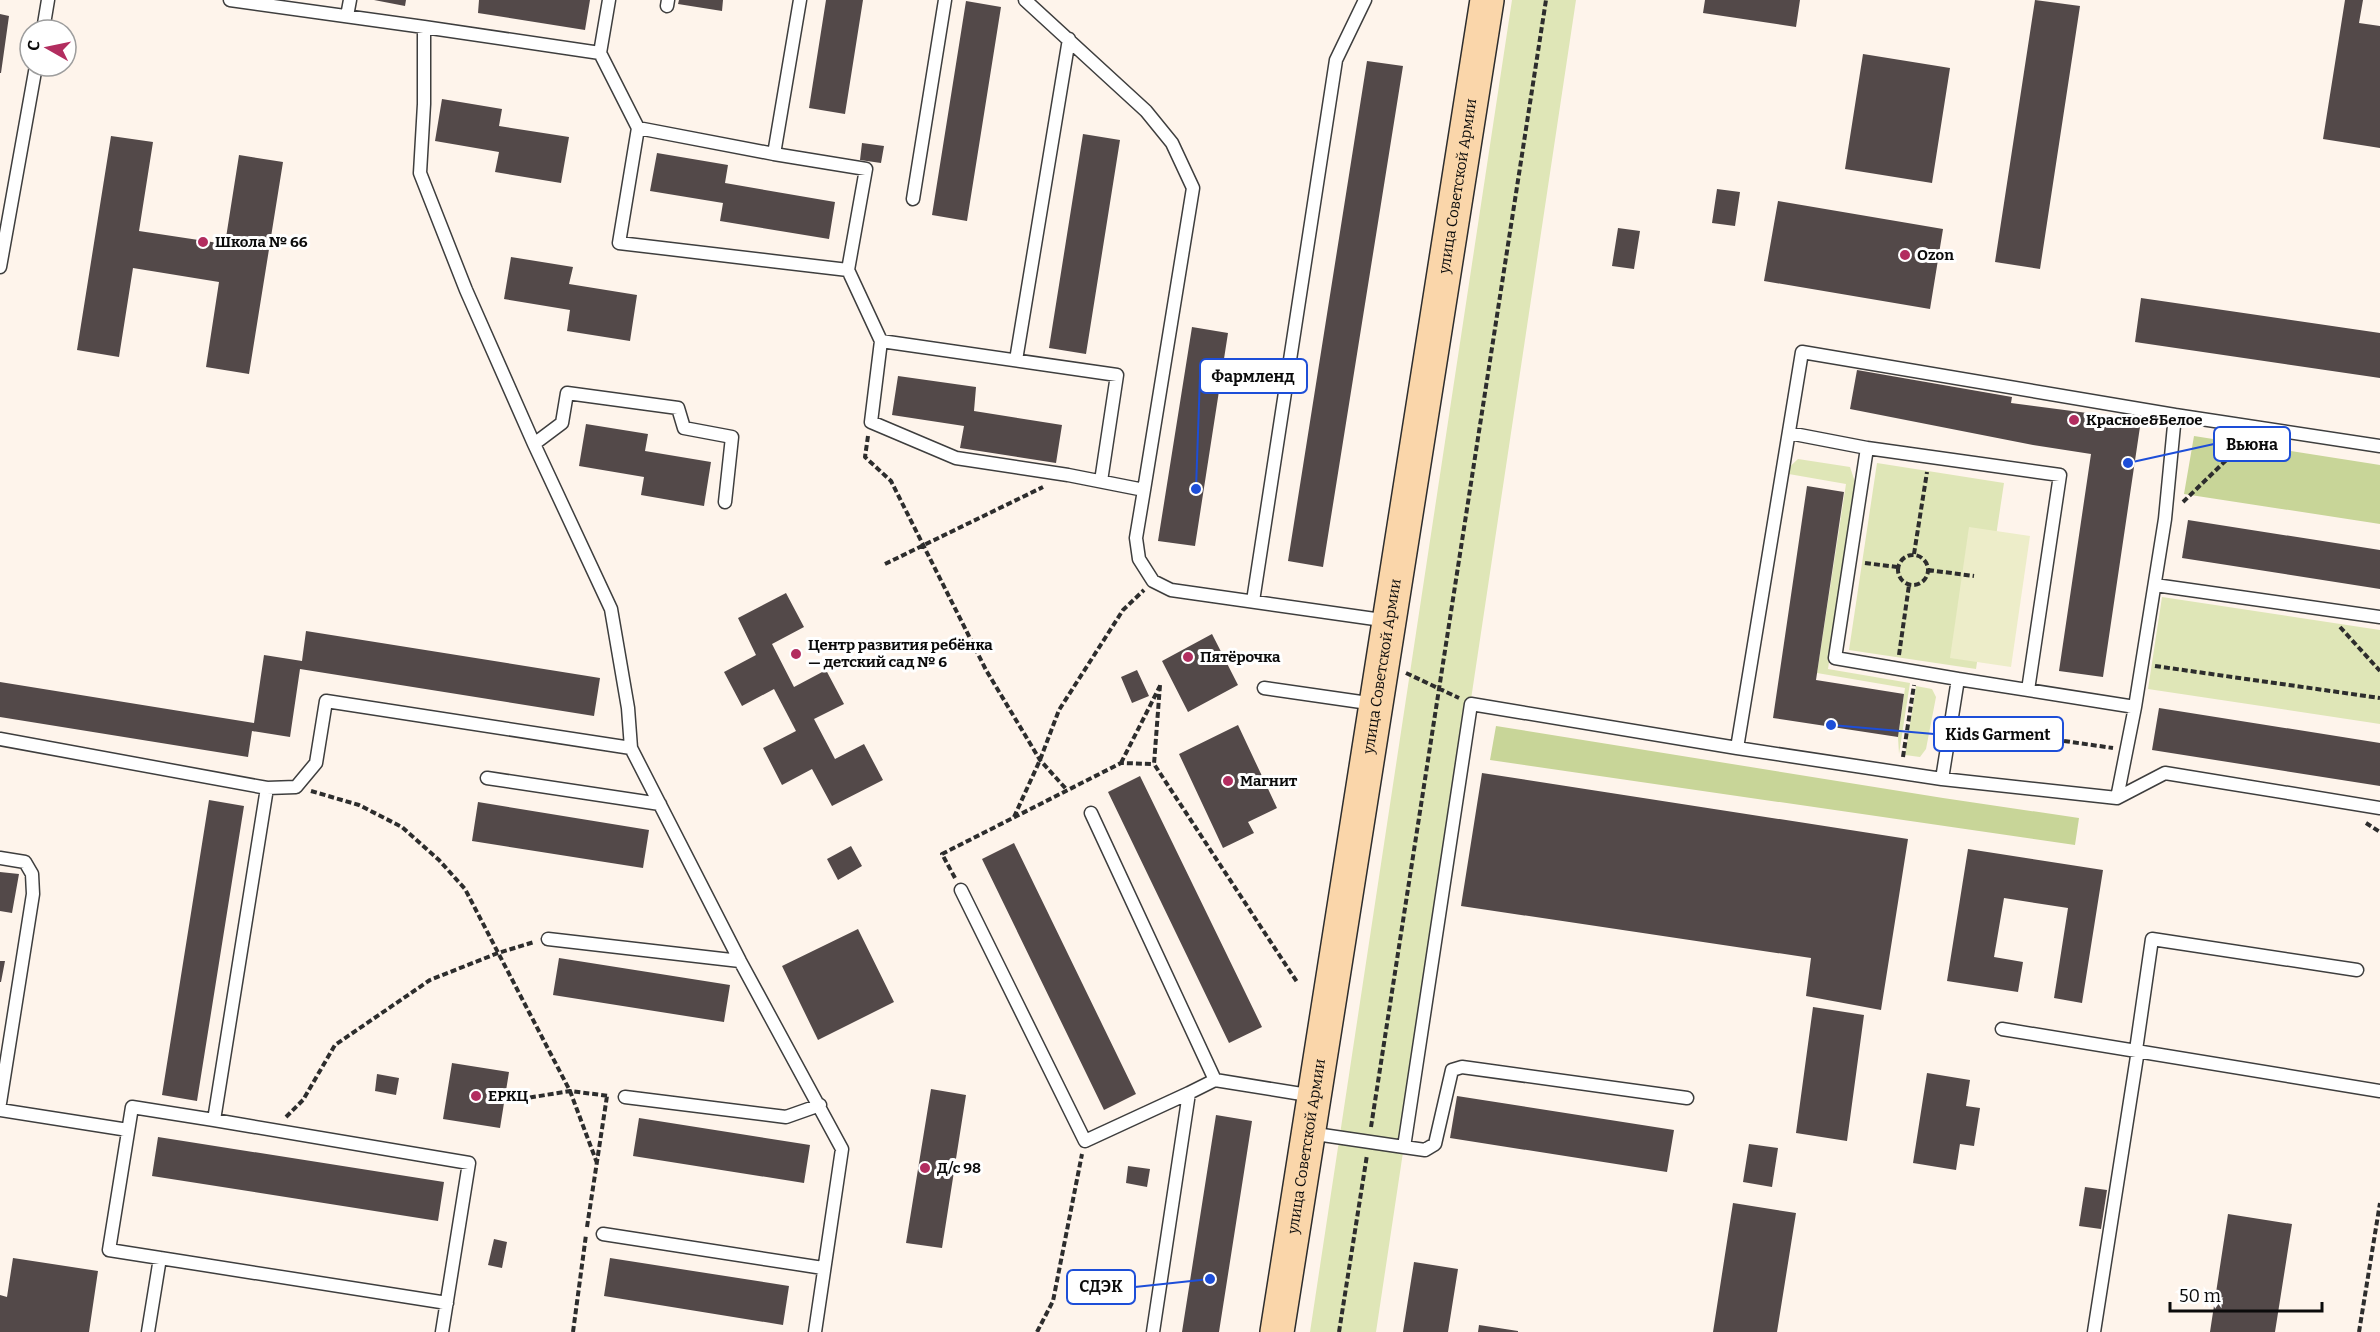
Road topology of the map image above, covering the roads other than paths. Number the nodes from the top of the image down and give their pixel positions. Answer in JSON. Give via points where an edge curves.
{"nodes":[{"id":1,"x":48,"y":0,"type":"edge"},
{"id":2,"x":230,"y":0,"type":"edge"},
{"id":3,"x":350,"y":0,"type":"edge"},
{"id":4,"x":609,"y":0,"type":"edge"},
{"id":5,"x":800,"y":0,"type":"edge"},
{"id":6,"x":945,"y":0,"type":"edge"},
{"id":7,"x":1025,"y":0,"type":"edge"},
{"id":8,"x":1365,"y":0,"type":"edge"},
{"id":9,"x":1484,"y":0,"type":"edge"},
{"id":10,"x":347,"y":16,"type":"junction"},
{"id":11,"x":45,"y":18,"type":"edge"},
{"id":12,"x":424,"y":27,"type":"junction"},
{"id":13,"x":1069,"y":39,"type":"junction"},
{"id":14,"x":600,"y":52,"type":"junction"},
{"id":15,"x":34,"y":78,"type":"edge"},
{"id":16,"x":638,"y":128,"type":"junction"},
{"id":17,"x":774,"y":154,"type":"junction"},
{"id":18,"x":913,"y":199,"type":"dead end"},
{"id":19,"x":0,"y":267,"type":"edge"},
{"id":20,"x":848,"y":270,"type":"junction"},
{"id":21,"x":881,"y":341,"type":"junction"},
{"id":22,"x":1016,"y":360,"type":"junction"},
{"id":23,"x":2175,"y":415,"type":"junction"},
{"id":24,"x":1789,"y":433,"type":"junction"},
{"id":25,"x":534,"y":444,"type":"junction"},
{"id":26,"x":2380,"y":446,"type":"edge"},
{"id":27,"x":1867,"y":448,"type":"junction"},
{"id":28,"x":1101,"y":481,"type":"junction"},
{"id":29,"x":1144,"y":490,"type":"junction"},
{"id":30,"x":725,"y":502,"type":"dead end"},
{"id":31,"x":2155,"y":585,"type":"junction"},
{"id":32,"x":1253,"y":601,"type":"junction"},
{"id":33,"x":2380,"y":617,"type":"edge"},
{"id":34,"x":1389,"y":621,"type":"junction"},
{"id":35,"x":1958,"y":679,"type":"junction"},
{"id":36,"x":1264,"y":688,"type":"dead end"},
{"id":37,"x":2028,"y":690,"type":"junction"},
{"id":38,"x":1376,"y":705,"type":"junction"},
{"id":39,"x":2135,"y":706,"type":"junction"},
{"id":40,"x":0,"y":739,"type":"edge"},
{"id":41,"x":631,"y":748,"type":"junction"},
{"id":42,"x":1737,"y":748,"type":"junction"},
{"id":43,"x":487,"y":778,"type":"dead end"},
{"id":44,"x":1942,"y":779,"type":"junction"},
{"id":45,"x":267,"y":788,"type":"junction"},
{"id":46,"x":2117,"y":798,"type":"junction"},
{"id":47,"x":660,"y":804,"type":"junction"},
{"id":48,"x":2380,"y":808,"type":"edge"},
{"id":49,"x":1091,"y":813,"type":"dead end"},
{"id":50,"x":0,"y":858,"type":"edge"},
{"id":51,"x":961,"y":890,"type":"road end"},
{"id":52,"x":548,"y":939,"type":"road end"},
{"id":53,"x":740,"y":961,"type":"junction"},
{"id":54,"x":2357,"y":970,"type":"dead end"},
{"id":55,"x":2002,"y":1029,"type":"dead end"},
{"id":56,"x":2137,"y":1050,"type":"junction"},
{"id":57,"x":1215,"y":1080,"type":"junction"},
{"id":58,"x":2380,"y":1091,"type":"edge"},
{"id":59,"x":1189,"y":1093,"type":"junction"},
{"id":60,"x":1314,"y":1096,"type":"junction"},
{"id":61,"x":625,"y":1097,"type":"road end"},
{"id":62,"x":1687,"y":1098,"type":"dead end"},
{"id":63,"x":0,"y":1103,"type":"edge"},
{"id":64,"x":820,"y":1105,"type":"junction"},
{"id":65,"x":0,"y":1110,"type":"edge"},
{"id":66,"x":214,"y":1120,"type":"junction"},
{"id":67,"x":128,"y":1130,"type":"junction"},
{"id":68,"x":1308,"y":1132,"type":"junction"},
{"id":69,"x":1404,"y":1147,"type":"junction"},
{"id":70,"x":603,"y":1234,"type":"dead end"},
{"id":71,"x":160,"y":1258,"type":"junction"},
{"id":72,"x":823,"y":1268,"type":"junction"},
{"id":73,"x":447,"y":1303,"type":"junction"},
{"id":74,"x":148,"y":1332,"type":"edge"},
{"id":75,"x":442,"y":1332,"type":"edge"},
{"id":76,"x":815,"y":1332,"type":"edge"},
{"id":77,"x":1153,"y":1332,"type":"edge"},
{"id":78,"x":1277,"y":1332,"type":"edge"},
{"id":79,"x":2094,"y":1332,"type":"edge"}],
"edges":[{"from":1,"to":11,"type":"lane"},
{"from":2,"to":10,"type":"lane"},
{"from":3,"to":10,"type":"lane"},
{"from":4,"to":14,"type":"lane"},
{"from":5,"to":17,"type":"lane"},
{"from":6,"to":18,"type":"lane"},
{"from":7,"to":13,"type":"lane"},
{"from":8,"to":32,"type":"lane","via":[[1336,60]]},
{"from":9,"to":34,"type":"main road","name":"улица Советской Армии"},
{"from":10,"to":12,"type":"lane"},
{"from":12,"to":14,"type":"lane"},
{"from":12,"to":25,"type":"lane","via":[[420,173]]},
{"from":13,"to":22,"type":"lane"},
{"from":13,"to":29,"type":"lane","via":[[1146,111],[1172,143],[1193,188]]},
{"from":14,"to":16,"type":"lane"},
{"from":15,"to":19,"type":"lane"},
{"from":16,"to":17,"type":"lane"},
{"from":16,"to":20,"type":"lane","via":[[619,243]]},
{"from":17,"to":20,"type":"lane","via":[[866,169]]},
{"from":20,"to":21,"type":"lane"},
{"from":21,"to":22,"type":"lane"},
{"from":21,"to":28,"type":"lane","via":[[871,422],[956,458]]},
{"from":22,"to":28,"type":"lane","via":[[1117,375]]},
{"from":23,"to":24,"type":"lane","via":[[1802,352]]},
{"from":23,"to":26,"type":"lane"},
{"from":23,"to":31,"type":"lane"},
{"from":24,"to":27,"type":"lane"},
{"from":24,"to":42,"type":"lane"},
{"from":25,"to":30,"type":"lane","via":[[562,423],[567,393],[678,408],[684,428],[732,437]]},
{"from":25,"to":41,"type":"lane","via":[[611,609]]},
{"from":27,"to":35,"type":"lane","via":[[1835,658]]},
{"from":27,"to":37,"type":"lane","via":[[2060,475]]},
{"from":28,"to":29,"type":"lane"},
{"from":29,"to":32,"type":"lane","via":[[1137,538],[1139,559],[1153,581],[1171,590]]},
{"from":31,"to":33,"type":"lane"},
{"from":31,"to":39,"type":"lane"},
{"from":32,"to":34,"type":"lane"},
{"from":34,"to":38,"type":"main road","name":"улица Советской Армии"},
{"from":35,"to":37,"type":"lane"},
{"from":35,"to":44,"type":"lane"},
{"from":36,"to":38,"type":"lane"},
{"from":37,"to":39,"type":"lane"},
{"from":38,"to":60,"type":"main road","name":"улица Советской Армии"},
{"from":39,"to":46,"type":"lane"},
{"from":40,"to":45,"type":"lane"},
{"from":41,"to":45,"type":"lane","via":[[326,701],[316,763],[296,786]]},
{"from":41,"to":47,"type":"lane"},
{"from":42,"to":44,"type":"lane"},
{"from":42,"to":69,"type":"lane","via":[[1471,704]]},
{"from":43,"to":47,"type":"lane"},
{"from":44,"to":46,"type":"lane"},
{"from":45,"to":66,"type":"lane"},
{"from":46,"to":48,"type":"lane","via":[[2165,773]]},
{"from":47,"to":53,"type":"lane"},
{"from":49,"to":57,"type":"lane"},
{"from":50,"to":63,"type":"lane","via":[[25,862],[32,874],[33,894]]},
{"from":51,"to":59,"type":"lane","via":[[1085,1141]]},
{"from":52,"to":53,"type":"lane"},
{"from":53,"to":64,"type":"lane"},
{"from":54,"to":56,"type":"lane","via":[[2152,939]]},
{"from":55,"to":56,"type":"lane"},
{"from":56,"to":58,"type":"lane"},
{"from":56,"to":79,"type":"lane"},
{"from":57,"to":59,"type":"lane"},
{"from":57,"to":60,"type":"lane"},
{"from":59,"to":77,"type":"lane"},
{"from":60,"to":68,"type":"main road","name":"улица Советской Армии"},
{"from":61,"to":64,"type":"lane","via":[[786,1117]]},
{"from":62,"to":69,"type":"lane","via":[[1462,1067],[1452,1070],[1435,1144],[1425,1150]]},
{"from":64,"to":72,"type":"lane","via":[[842,1149]]},
{"from":65,"to":67,"type":"lane"},
{"from":66,"to":67,"type":"lane","via":[[132,1107]]},
{"from":66,"to":73,"type":"lane","via":[[469,1163]]},
{"from":67,"to":71,"type":"lane","via":[[109,1250]]},
{"from":68,"to":69,"type":"lane"},
{"from":68,"to":78,"type":"main road","name":"улица Советской Армии"},
{"from":70,"to":72,"type":"lane"},
{"from":71,"to":73,"type":"lane"},
{"from":71,"to":74,"type":"lane"},
{"from":72,"to":76,"type":"lane"},
{"from":73,"to":75,"type":"lane"}]}
